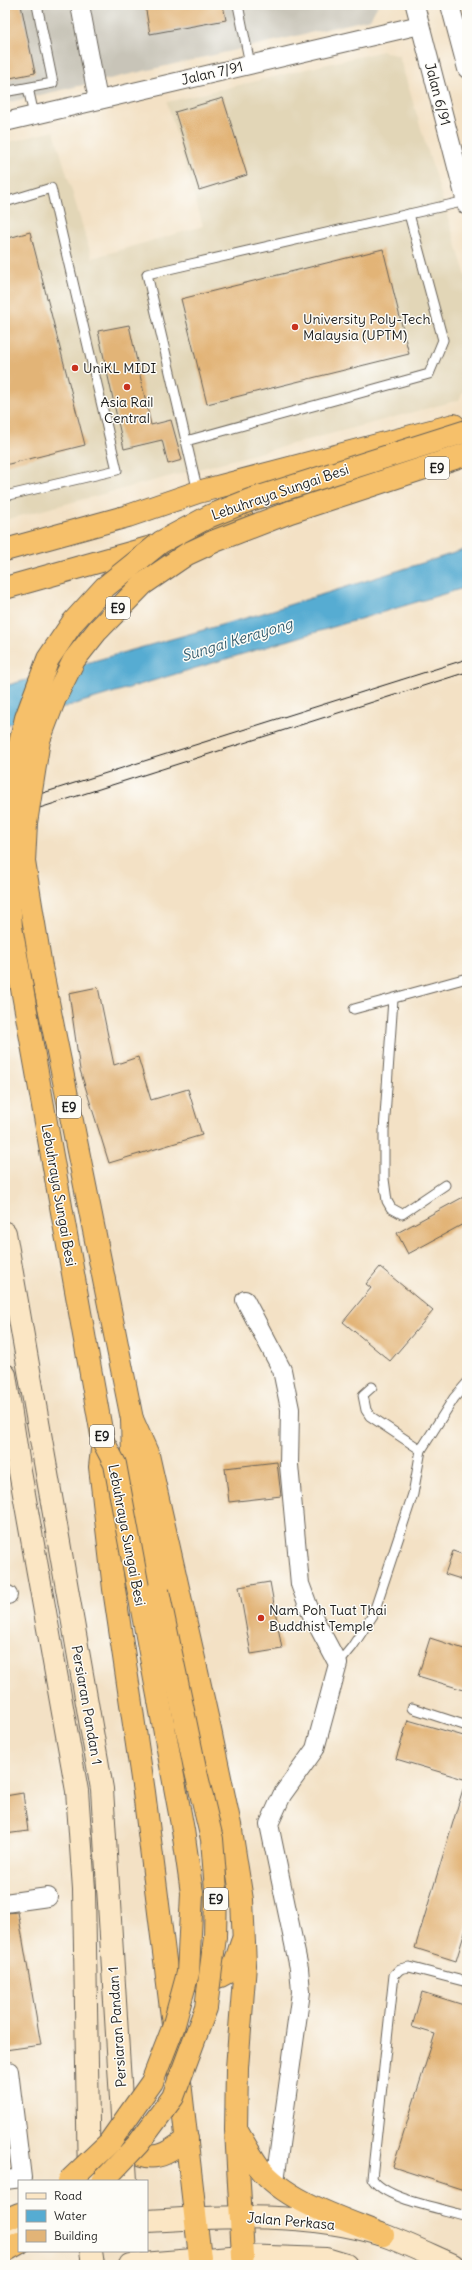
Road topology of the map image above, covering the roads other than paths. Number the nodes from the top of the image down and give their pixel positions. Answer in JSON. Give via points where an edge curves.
{"nodes":[{"id":1,"x":37,"y":5,"type":"edge"},
{"id":2,"x":80,"y":5,"type":"edge"},
{"id":3,"x":238,"y":5,"type":"edge"},
{"id":4,"x":415,"y":5,"type":"edge"},
{"id":5,"x":450,"y":5,"type":"edge"},
{"id":6,"x":460,"y":22,"type":"edge"},
{"id":7,"x":420,"y":25,"type":"junction"},
{"id":8,"x":250,"y":64,"type":"junction"},
{"id":9,"x":467,"y":69,"type":"edge"},
{"id":10,"x":28,"y":88,"type":"junction"},
{"id":11,"x":9,"y":92,"type":"dead end"},
{"id":12,"x":98,"y":100,"type":"junction"},
{"id":13,"x":34,"y":115,"type":"junction"},
{"id":14,"x":5,"y":122,"type":"edge"},
{"id":15,"x":460,"y":150,"type":"edge"},
{"id":16,"x":5,"y":202,"type":"edge"},
{"id":17,"x":466,"y":204,"type":"edge"},
{"id":18,"x":409,"y":214,"type":"junction"},
{"id":19,"x":467,"y":422,"type":"edge"},
{"id":20,"x":467,"y":431,"type":"edge"},
{"id":21,"x":186,"y":440,"type":"junction"},
{"id":22,"x":467,"y":454,"type":"edge"},
{"id":23,"x":467,"y":460,"type":"edge"},
{"id":24,"x":198,"y":492,"type":"junction"},
{"id":25,"x":5,"y":496,"type":"edge"},
{"id":26,"x":5,"y":550,"type":"edge"},
{"id":27,"x":5,"y":588,"type":"edge"},
{"id":28,"x":467,"y":978,"type":"edge"},
{"id":29,"x":393,"y":999,"type":"junction"},
{"id":30,"x":354,"y":1009,"type":"dead end"},
{"id":31,"x":445,"y":1185,"type":"dead end"},
{"id":32,"x":6,"y":1238,"type":"edge"},
{"id":33,"x":245,"y":1300,"type":"dead end"},
{"id":34,"x":5,"y":1374,"type":"edge"},
{"id":35,"x":467,"y":1383,"type":"edge"},
{"id":36,"x":372,"y":1387,"type":"dead end"},
{"id":37,"x":132,"y":1419,"type":"junction"},
{"id":38,"x":103,"y":1441,"type":"junction"},
{"id":39,"x":421,"y":1450,"type":"junction"},
{"id":40,"x":12,"y":1460,"type":"edge"},
{"id":41,"x":338,"y":1664,"type":"junction"},
{"id":42,"x":412,"y":1708,"type":"dead end"},
{"id":43,"x":467,"y":1726,"type":"edge"},
{"id":44,"x":48,"y":1898,"type":"dead end"},
{"id":45,"x":5,"y":1903,"type":"edge"},
{"id":46,"x":245,"y":1934,"type":"junction"},
{"id":47,"x":164,"y":1953,"type":"junction"},
{"id":48,"x":467,"y":1982,"type":"edge"},
{"id":49,"x":5,"y":2072,"type":"edge"},
{"id":50,"x":236,"y":2130,"type":"junction"},
{"id":51,"x":187,"y":2139,"type":"junction"},
{"id":52,"x":124,"y":2143,"type":"junction"},
{"id":53,"x":90,"y":2147,"type":"junction"},
{"id":54,"x":5,"y":2180,"type":"edge"},
{"id":55,"x":70,"y":2180,"type":"edge"},
{"id":56,"x":77,"y":2180,"type":"edge"},
{"id":57,"x":90,"y":2180,"type":"edge"},
{"id":58,"x":104,"y":2180,"type":"edge"},
{"id":59,"x":126,"y":2180,"type":"edge"},
{"id":60,"x":275,"y":2181,"type":"junction"},
{"id":61,"x":18,"y":2214,"type":"edge"},
{"id":62,"x":467,"y":2216,"type":"edge"},
{"id":63,"x":195,"y":2217,"type":"junction"},
{"id":64,"x":240,"y":2217,"type":"junction"},
{"id":65,"x":5,"y":2220,"type":"edge"},
{"id":66,"x":148,"y":2221,"type":"edge"},
{"id":67,"x":18,"y":2231,"type":"edge"},
{"id":68,"x":383,"y":2236,"type":"junction"},
{"id":69,"x":5,"y":2238,"type":"edge"},
{"id":70,"x":18,"y":2239,"type":"edge"},
{"id":71,"x":5,"y":2242,"type":"edge"},
{"id":72,"x":18,"y":2244,"type":"edge"},
{"id":73,"x":5,"y":2251,"type":"edge"},
{"id":74,"x":92,"y":2252,"type":"edge"},
{"id":75,"x":243,"y":2256,"type":"junction"},
{"id":76,"x":200,"y":2258,"type":"junction"},
{"id":77,"x":137,"y":2262,"type":"edge"},
{"id":78,"x":93,"y":2265,"type":"edge"},
{"id":79,"x":346,"y":2265,"type":"edge"},
{"id":80,"x":453,"y":2265,"type":"edge"}],
"edges":[{"from":1,"to":10,"type":"lane","via":[[53,83]]},
{"from":2,"to":12,"type":"street"},
{"from":3,"to":8,"type":"lane"},
{"from":4,"to":7,"type":"street","name":"Jalan 6/91"},
{"from":5,"to":6,"type":"street"},
{"from":6,"to":9,"type":"street"},
{"from":7,"to":8,"type":"street","name":"Jalan 7/91"},
{"from":7,"to":15,"type":"street","name":"Jalan 6/91"},
{"from":8,"to":12,"type":"street","name":"Jalan 7/91"},
{"from":10,"to":11,"type":"lane"},
{"from":10,"to":13,"type":"lane"},
{"from":12,"to":13,"type":"street","name":"Jalan 7/91"},
{"from":13,"to":14,"type":"street","name":"Jalan 7/91"},
{"from":15,"to":17,"type":"street","name":"Jalan 6/91"},
{"from":16,"to":25,"type":"lane","via":[[51,188],[118,470]]},
{"from":17,"to":18,"type":"lane"},
{"from":18,"to":21,"type":"lane","via":[[443,340],[429,374]]},
{"from":18,"to":21,"type":"lane","via":[[147,274]]},
{"from":19,"to":24,"type":"highway"},
{"from":20,"to":38,"type":"highway","name":"Lebuhraya Sungai Besi","number":"E9","bridge":true,"via":[[250,500],[210,516],[161,542],[105,587],[73,622],[48,659],[26,718],[14,769],[7,821],[11,927]]},
{"from":21,"to":24,"type":"lane"},
{"from":22,"to":37,"type":"highway","name":"Lebuhraya Sungai Besi","number":"E9","bridge":true,"via":[[239,530],[187,554],[165,568],[143,584],[118,608],[74,660],[55,698],[39,740],[26,823],[24,862],[41,967]]},
{"from":23,"to":27,"type":"highway","number":"E9"},
{"from":24,"to":26,"type":"highway","via":[[128,516]]},
{"from":28,"to":29,"type":"lane"},
{"from":29,"to":30,"type":"lane"},
{"from":29,"to":31,"type":"lane","via":[[384,1131],[384,1179],[388,1201],[391,1208],[402,1214]]},
{"from":32,"to":52,"type":"street","name":"Persiaran Pandan 1","via":[[102,1789]]},
{"from":33,"to":41,"type":"street","via":[[282,1370],[290,1410],[290,1465],[300,1584],[310,1611]]},
{"from":34,"to":40,"type":"street","name":"Persiaran Pandan 1"},
{"from":35,"to":39,"type":"lane","via":[[454,1398]]},
{"from":36,"to":39,"type":"lane","via":[[363,1395],[370,1416]]},
{"from":37,"to":46,"type":"highway","via":[[148,1454],[178,1588],[231,1830]]},
{"from":37,"to":58,"type":"highway","name":"Lebuhraya Sungai Besi","number":"E9","bridge":true,"via":[[133,1458],[164,1627],[212,1839],[216,1890],[215,1937],[206,2008],[174,2097],[138,2144]]},
{"from":38,"to":47,"type":"highway","via":[[100,1467],[114,1589],[144,1792]]},
{"from":38,"to":55,"type":"highway","name":"Lebuhraya Sungai Besi","number":"E9","bridge":true,"via":[[115,1464],[183,1830],[192,1893],[188,1973],[173,2028],[152,2082],[109,2143]]},
{"from":39,"to":41,"type":"lane","via":[[413,1494],[373,1615]]},
{"from":40,"to":53,"type":"street","name":"Persiaran Pandan 1","via":[[77,1791],[84,1890]]},
{"from":41,"to":60,"type":"street","via":[[315,1749],[282,1795],[269,1824],[299,1968],[301,1992]]},
{"from":42,"to":43,"type":"lane"},
{"from":44,"to":45,"type":"street"},
{"from":46,"to":47,"type":"highway","via":[[233,1967],[221,1976],[199,1980],[176,1969]]},
{"from":46,"to":50,"type":"highway"},
{"from":47,"to":51,"type":"highway"},
{"from":48,"to":62,"type":"lane","via":[[409,1967],[400,1969],[394,1975],[372,2178],[375,2184],[391,2193]]},
{"from":49,"to":54,"type":"street","via":[[9,2071],[22,2178]]},
{"from":50,"to":60,"type":"highway","via":[[260,2168]]},
{"from":50,"to":64,"type":"highway"},
{"from":51,"to":52,"type":"highway","via":[[159,2156],[144,2156]]},
{"from":51,"to":63,"type":"highway"},
{"from":52,"to":59,"type":"street","name":"Persiaran Pandan 1"},
{"from":53,"to":56,"type":"street"},
{"from":53,"to":57,"type":"street","name":"Persiaran Pandan 1"},
{"from":60,"to":68,"type":"highway","via":[[304,2202]]},
{"from":61,"to":65,"type":"highway"},
{"from":63,"to":64,"type":"street","name":"Jalan Perkasa"},
{"from":63,"to":66,"type":"street","name":"Jalan Perkasa"},
{"from":63,"to":76,"type":"highway"},
{"from":64,"to":68,"type":"street","name":"Jalan Perkasa","via":[[328,2223]]},
{"from":64,"to":75,"type":"highway"},
{"from":67,"to":69,"type":"street"},
{"from":68,"to":80,"type":"street","name":"Jalan Perkasa"},
{"from":70,"to":71,"type":"street"},
{"from":72,"to":73,"type":"highway"},
{"from":74,"to":78,"type":"street"},
{"from":75,"to":76,"type":"street"},
{"from":75,"to":79,"type":"street","via":[[326,2259]]},
{"from":76,"to":77,"type":"street"}]}
